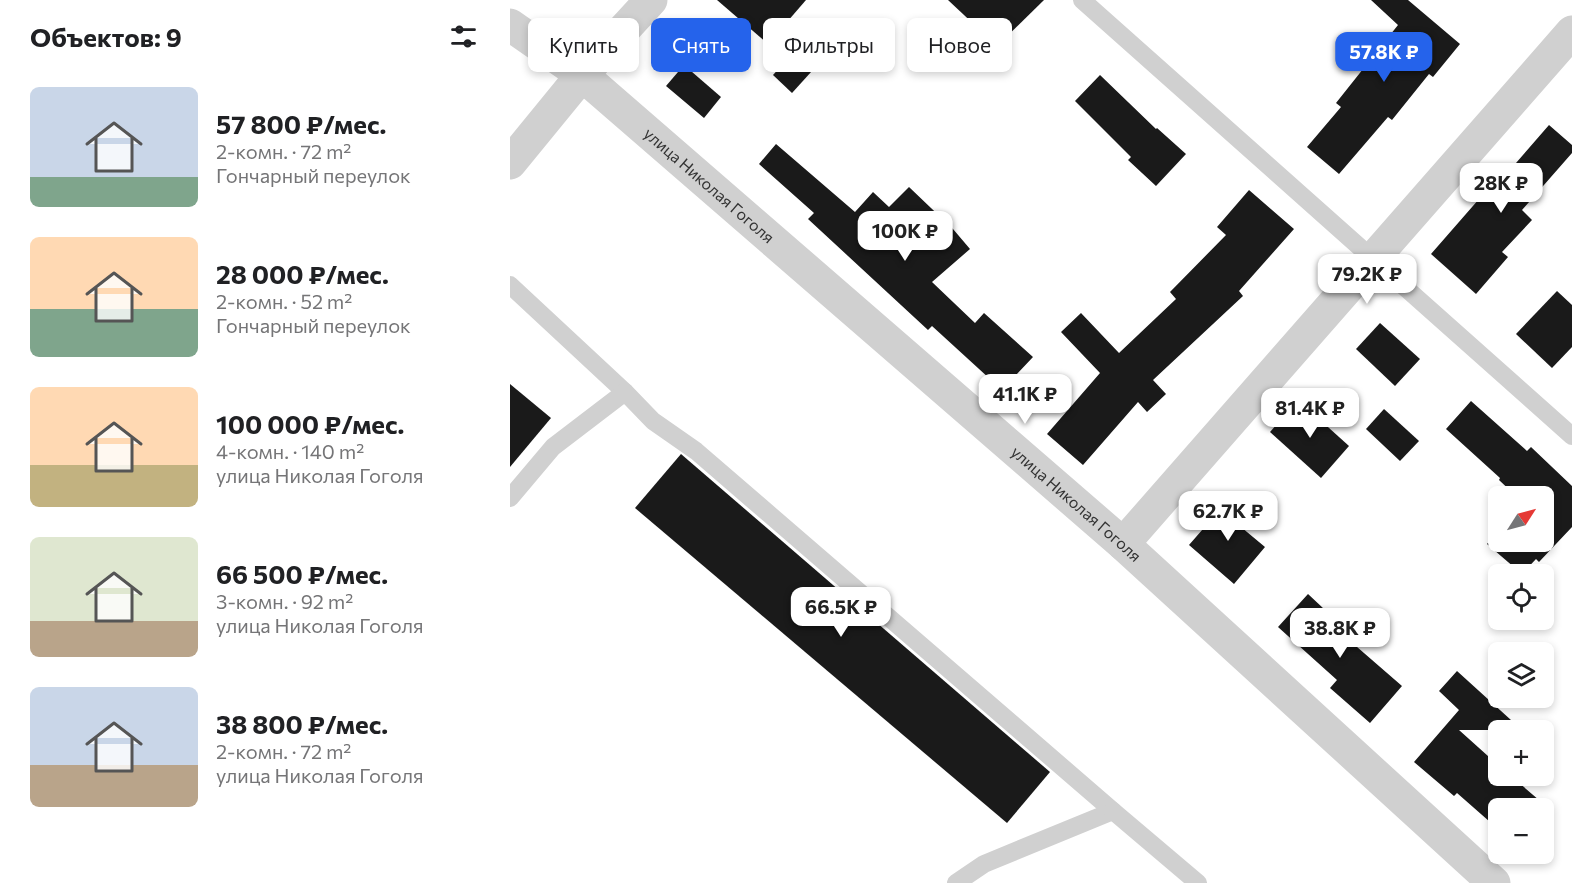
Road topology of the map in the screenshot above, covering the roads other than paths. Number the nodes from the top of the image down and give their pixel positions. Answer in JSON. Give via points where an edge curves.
{"nodes":[{"id":1,"x":651,"y":0,"type":"edge"},
{"id":2,"x":1082,"y":0,"type":"edge"},
{"id":3,"x":510,"y":25,"type":"edge"},
{"id":4,"x":1572,"y":32,"type":"edge"},
{"id":5,"x":582,"y":75,"type":"junction"},
{"id":6,"x":510,"y":163,"type":"edge"},
{"id":7,"x":1373,"y":259,"type":"junction"},
{"id":8,"x":510,"y":285,"type":"edge"},
{"id":9,"x":625,"y":392,"type":"junction"},
{"id":10,"x":1572,"y":436,"type":"edge"},
{"id":11,"x":510,"y":498,"type":"edge"},
{"id":12,"x":1123,"y":544,"type":"junction"},
{"id":13,"x":1113,"y":811,"type":"junction"},
{"id":14,"x":956,"y":883,"type":"edge"},
{"id":15,"x":1198,"y":883,"type":"edge"},
{"id":16,"x":1494,"y":883,"type":"edge"}],
"edges":[{"from":1,"to":5,"type":"street"},
{"from":2,"to":7,"type":"lane"},
{"from":3,"to":5,"type":"street","name":"улица Николая Гоголя"},
{"from":4,"to":7,"type":"street"},
{"from":5,"to":6,"type":"street"},
{"from":5,"to":12,"type":"street","name":"улица Николая Гоголя"},
{"from":7,"to":10,"type":"lane"},
{"from":7,"to":12,"type":"street"},
{"from":8,"to":9,"type":"lane"},
{"from":9,"to":11,"type":"lane","via":[[553,447]]},
{"from":9,"to":13,"type":"lane","via":[[654,421],[696,451]]},
{"from":12,"to":16,"type":"street","name":"улица Николая Гоголя"},
{"from":13,"to":14,"type":"lane","via":[[984,864]]},
{"from":13,"to":15,"type":"lane"}]}
